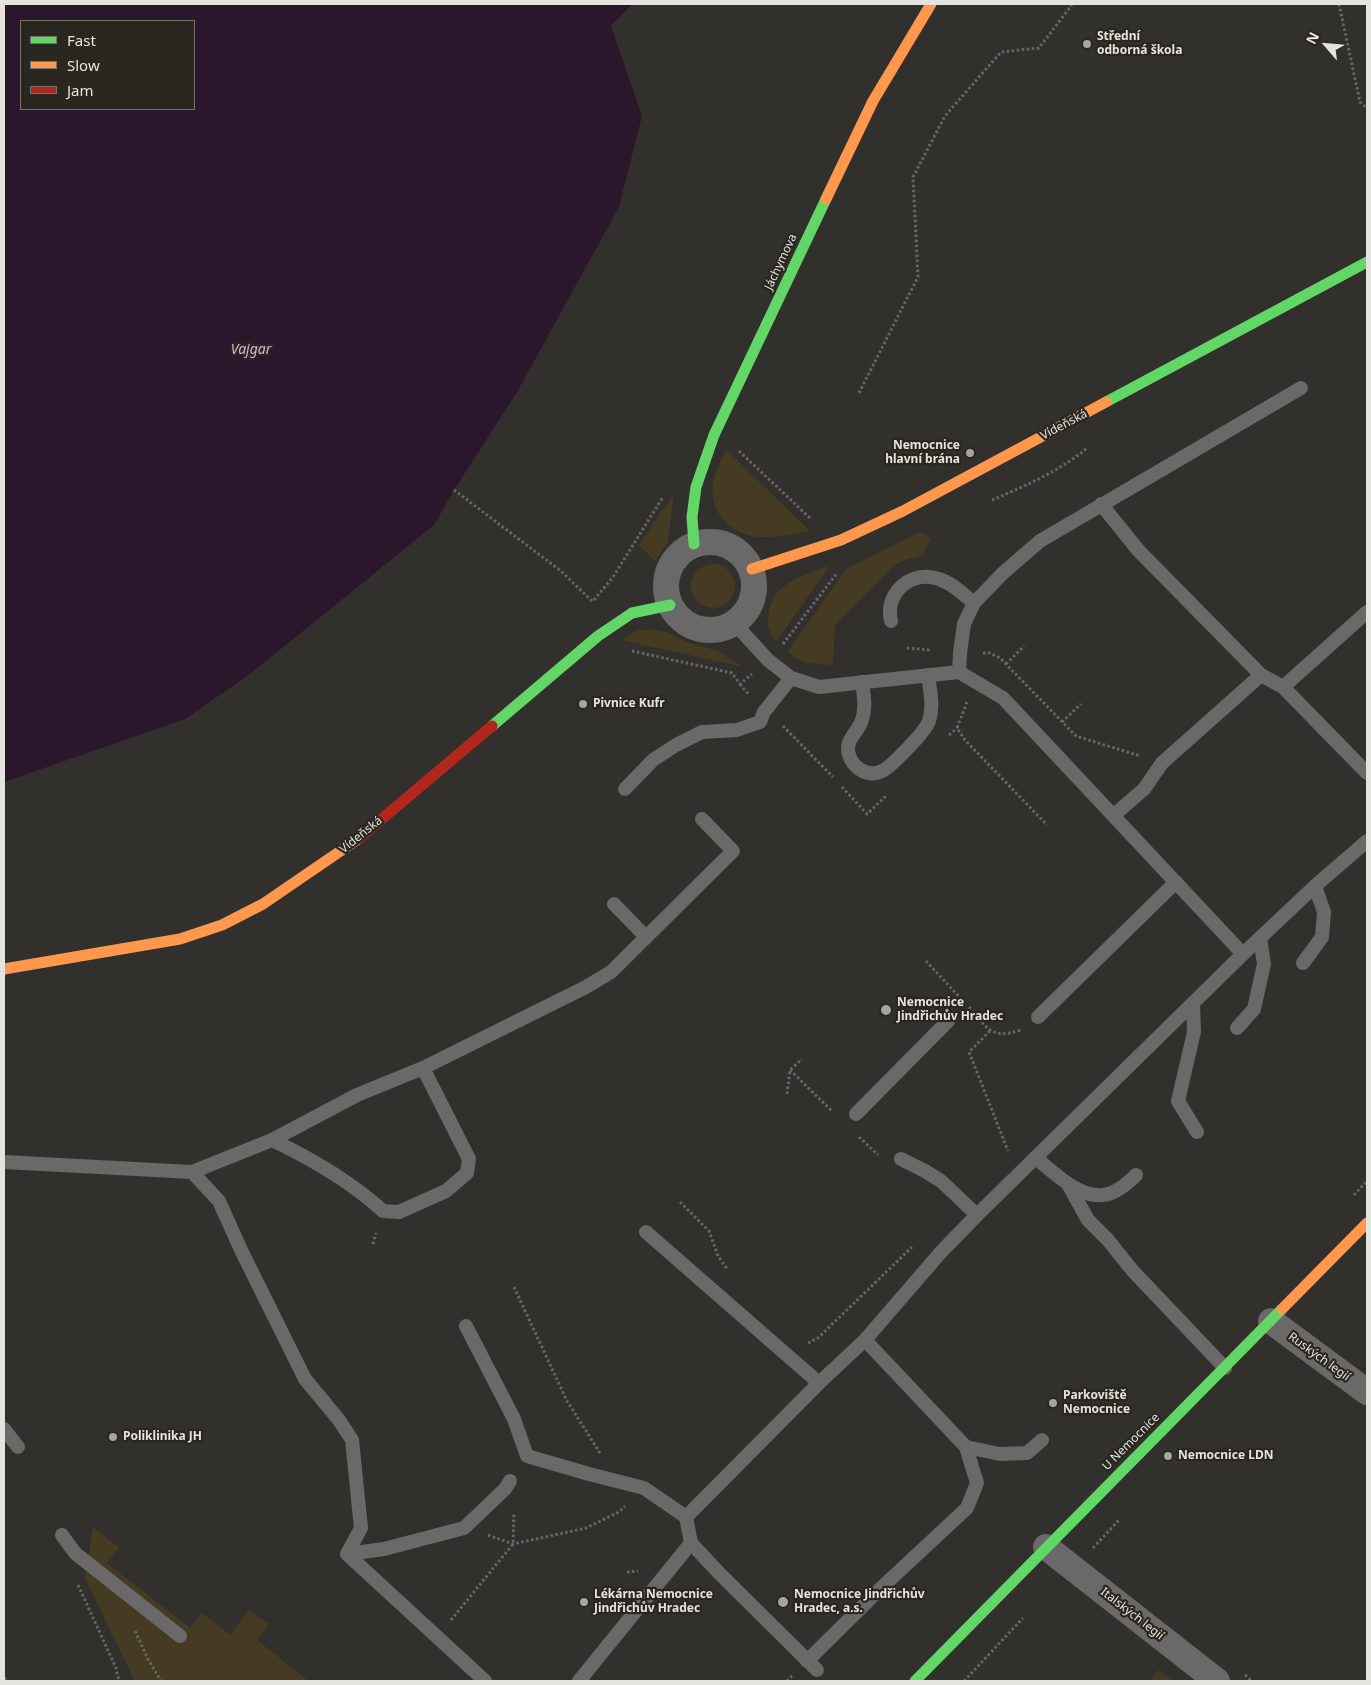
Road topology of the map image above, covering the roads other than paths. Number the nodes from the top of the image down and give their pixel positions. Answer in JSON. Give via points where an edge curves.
{"nodes":[{"id":1,"x":930,"y":4,"type":"edge"},
{"id":2,"x":1367,"y":262,"type":"edge"},
{"id":3,"x":1301,"y":388,"type":"dead end"},
{"id":4,"x":1101,"y":504,"type":"junction"},
{"id":5,"x":694,"y":544,"type":"junction"},
{"id":6,"x":752,"y":569,"type":"junction"},
{"id":7,"x":974,"y":603,"type":"junction"},
{"id":8,"x":670,"y":605,"type":"junction"},
{"id":9,"x":1367,"y":612,"type":"edge"},
{"id":10,"x":891,"y":621,"type":"dead end"},
{"id":11,"x":735,"y":624,"type":"junction"},
{"id":12,"x":959,"y":672,"type":"junction"},
{"id":13,"x":1261,"y":675,"type":"junction"},
{"id":14,"x":928,"y":676,"type":"junction"},
{"id":15,"x":791,"y":678,"type":"junction"},
{"id":16,"x":862,"y":682,"type":"junction"},
{"id":17,"x":1283,"y":687,"type":"junction"},
{"id":18,"x":1367,"y":774,"type":"edge"},
{"id":19,"x":625,"y":789,"type":"dead end"},
{"id":20,"x":1114,"y":815,"type":"junction"},
{"id":21,"x":702,"y":819,"type":"dead end"},
{"id":22,"x":1367,"y":841,"type":"edge"},
{"id":23,"x":1176,"y":882,"type":"junction"},
{"id":24,"x":1315,"y":886,"type":"junction"},
{"id":25,"x":614,"y":904,"type":"dead end"},
{"id":26,"x":646,"y":937,"type":"junction"},
{"id":27,"x":1260,"y":938,"type":"junction"},
{"id":28,"x":1243,"y":954,"type":"junction"},
{"id":29,"x":1303,"y":963,"type":"dead end"},
{"id":30,"x":4,"y":969,"type":"edge"},
{"id":31,"x":1193,"y":1004,"type":"junction"},
{"id":32,"x":1038,"y":1017,"type":"road end"},
{"id":33,"x":948,"y":1021,"type":"dead end"},
{"id":34,"x":1237,"y":1028,"type":"dead end"},
{"id":35,"x":423,"y":1068,"type":"junction"},
{"id":36,"x":856,"y":1114,"type":"dead end"},
{"id":37,"x":1198,"y":1132,"type":"dead end"},
{"id":38,"x":272,"y":1140,"type":"junction"},
{"id":39,"x":1036,"y":1158,"type":"junction"},
{"id":40,"x":901,"y":1160,"type":"dead end"},
{"id":41,"x":4,"y":1162,"type":"edge"},
{"id":42,"x":192,"y":1172,"type":"junction"},
{"id":43,"x":1136,"y":1175,"type":"dead end"},
{"id":44,"x":1068,"y":1184,"type":"junction"},
{"id":45,"x":977,"y":1215,"type":"junction"},
{"id":46,"x":1367,"y":1223,"type":"edge"},
{"id":47,"x":646,"y":1232,"type":"dead end"},
{"id":48,"x":1271,"y":1321,"type":"junction"},
{"id":49,"x":466,"y":1326,"type":"dead end"},
{"id":50,"x":865,"y":1340,"type":"junction"},
{"id":51,"x":1225,"y":1368,"type":"junction"},
{"id":52,"x":819,"y":1383,"type":"junction"},
{"id":53,"x":1367,"y":1392,"type":"edge"},
{"id":54,"x":4,"y":1429,"type":"edge"},
{"id":55,"x":1042,"y":1440,"type":"dead end"},
{"id":56,"x":18,"y":1447,"type":"dead end"},
{"id":57,"x":966,"y":1447,"type":"junction"},
{"id":58,"x":510,"y":1481,"type":"dead end"},
{"id":59,"x":686,"y":1517,"type":"junction"},
{"id":60,"x":62,"y":1535,"type":"dead end"},
{"id":61,"x":691,"y":1543,"type":"junction"},
{"id":62,"x":1046,"y":1547,"type":"junction"},
{"id":63,"x":347,"y":1554,"type":"junction"},
{"id":64,"x":180,"y":1636,"type":"dead end"},
{"id":65,"x":485,"y":1681,"type":"edge"},
{"id":66,"x":579,"y":1681,"type":"edge"},
{"id":67,"x":915,"y":1681,"type":"edge"},
{"id":68,"x":1217,"y":1681,"type":"edge"}],
"edges":[{"from":1,"to":5,"type":"street","name":"Jáchymova","via":[[873,101],[714,435],[696,487],[692,517]]},
{"from":2,"to":6,"type":"street","name":"Vídeňská","via":[[903,512],[841,540]]},
{"from":3,"to":4,"type":"lane"},
{"from":4,"to":7,"type":"lane","via":[[1040,541],[1002,573]]},
{"from":4,"to":13,"type":"lane","via":[[1138,550]]},
{"from":5,"to":6,"type":"street","via":[[707,541],[734,548]]},
{"from":5,"to":8,"type":"street","via":[[672,563],[666,591]]},
{"from":6,"to":11,"type":"street","via":[[753,599]]},
{"from":7,"to":10,"type":"lane","via":[[938,578],[920,576],[906,582],[897,591],[889,613]]},
{"from":7,"to":12,"type":"lane","via":[[964,624]]},
{"from":8,"to":11,"type":"street","via":[[681,620],[698,629],[710,631]]},
{"from":8,"to":30,"type":"street","name":"Vídeňská","via":[[632,613],[598,636],[353,843],[264,904],[222,925],[180,939]]},
{"from":9,"to":17,"type":"lane"},
{"from":11,"to":15,"type":"lane","via":[[768,660]]},
{"from":12,"to":14,"type":"lane"},
{"from":12,"to":20,"type":"lane","via":[[1003,698]]},
{"from":13,"to":17,"type":"lane"},
{"from":13,"to":20,"type":"lane","via":[[1162,763],[1144,789]]},
{"from":14,"to":16,"type":"lane"},
{"from":14,"to":16,"type":"lane","via":[[932,709],[929,723],[919,737],[882,771],[873,774],[862,772],[851,762],[848,752],[849,742],[862,721],[865,701]]},
{"from":15,"to":16,"type":"lane","via":[[819,687]]},
{"from":15,"to":19,"type":"lane","via":[[760,722],[737,730],[702,732],[653,760]]},
{"from":17,"to":18,"type":"lane"},
{"from":20,"to":23,"type":"lane"},
{"from":21,"to":26,"type":"lane","via":[[733,851]]},
{"from":22,"to":24,"type":"lane"},
{"from":23,"to":28,"type":"lane"},
{"from":23,"to":32,"type":"lane"},
{"from":24,"to":27,"type":"lane"},
{"from":24,"to":29,"type":"lane","via":[[1324,912],[1322,936]]},
{"from":25,"to":26,"type":"lane"},
{"from":26,"to":35,"type":"lane","via":[[610,972],[586,987]]},
{"from":27,"to":28,"type":"lane"},
{"from":27,"to":34,"type":"lane","via":[[1264,964],[1254,1009]]},
{"from":28,"to":31,"type":"lane"},
{"from":31,"to":37,"type":"lane","via":[[1194,1032],[1178,1101]]},
{"from":31,"to":39,"type":"lane"},
{"from":33,"to":36,"type":"lane"},
{"from":35,"to":38,"type":"lane","via":[[356,1095]]},
{"from":35,"to":38,"type":"lane","via":[[469,1159],[467,1173],[446,1190],[399,1212],[383,1211],[337,1175]]},
{"from":38,"to":42,"type":"lane"},
{"from":39,"to":44,"type":"lane"},
{"from":39,"to":45,"type":"lane"},
{"from":40,"to":45,"type":"lane","via":[[941,1181]]},
{"from":41,"to":42,"type":"lane"},
{"from":42,"to":63,"type":"lane","via":[[218,1201],[305,1379],[352,1440],[361,1528]]},
{"from":43,"to":44,"type":"lane","via":[[1124,1186],[1104,1195],[1090,1194]]},
{"from":44,"to":51,"type":"lane","via":[[1088,1220]]},
{"from":45,"to":50,"type":"lane"},
{"from":46,"to":48,"type":"street","name":"U Nemocnice"},
{"from":47,"to":52,"type":"lane"},
{"from":48,"to":51,"type":"street","name":"U Nemocnice"},
{"from":48,"to":53,"type":"street","name":"Ruských legií"},
{"from":49,"to":59,"type":"lane","via":[[514,1419],[527,1456],[644,1488]]},
{"from":50,"to":52,"type":"lane"},
{"from":50,"to":57,"type":"lane"},
{"from":51,"to":62,"type":"street","name":"U Nemocnice"},
{"from":52,"to":59,"type":"lane"},
{"from":54,"to":56,"type":"lane"},
{"from":55,"to":57,"type":"lane","via":[[1027,1453],[1000,1454]]},
{"from":57,"to":61,"type":"lane","via":[[977,1483],[967,1508],[880,1589],[812,1666]]},
{"from":58,"to":63,"type":"lane","via":[[464,1528],[384,1549]]},
{"from":59,"to":61,"type":"lane"},
{"from":60,"to":64,"type":"lane","via":[[76,1553]]},
{"from":61,"to":66,"type":"lane"},
{"from":62,"to":67,"type":"street","name":"U Nemocnice"},
{"from":62,"to":68,"type":"street","name":"Italských legií"},
{"from":63,"to":65,"type":"lane"}]}
